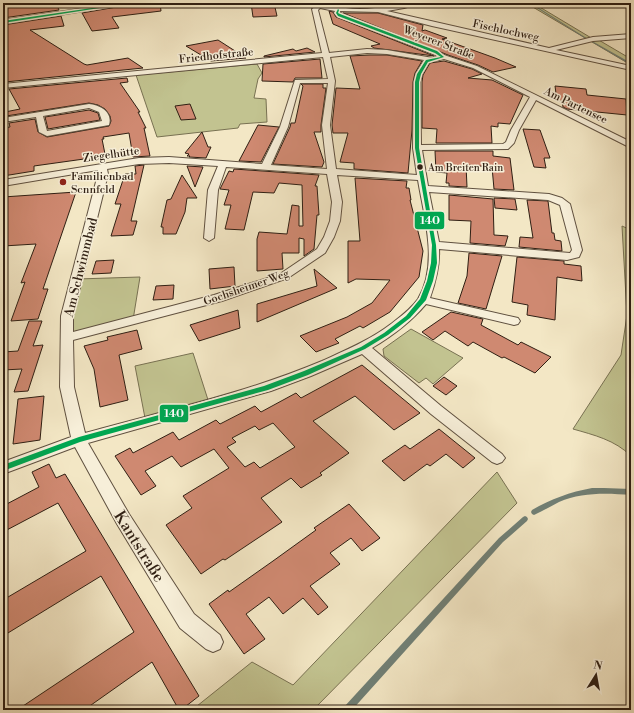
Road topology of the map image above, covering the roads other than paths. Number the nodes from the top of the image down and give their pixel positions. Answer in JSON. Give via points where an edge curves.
{"nodes":[{"id":1,"x":131,"y":3,"type":"edge"},
{"id":2,"x":307,"y":3,"type":"edge"},
{"id":3,"x":417,"y":3,"type":"edge"},
{"id":4,"x":317,"y":10,"type":"junction"},
{"id":5,"x":338,"y":10,"type":"junction"},
{"id":6,"x":377,"y":10,"type":"junction"},
{"id":7,"x":3,"y":22,"type":"edge"},
{"id":8,"x":631,"y":36,"type":"edge"},
{"id":9,"x":548,"y":49,"type":"junction"},
{"id":10,"x":326,"y":55,"type":"junction"},
{"id":11,"x":443,"y":57,"type":"junction"},
{"id":12,"x":431,"y":59,"type":"junction"},
{"id":13,"x":631,"y":68,"type":"edge"},
{"id":14,"x":332,"y":81,"type":"junction"},
{"id":15,"x":3,"y":86,"type":"edge"},
{"id":16,"x":534,"y":97,"type":"junction"},
{"id":17,"x":39,"y":114,"type":"junction"},
{"id":18,"x":3,"y":120,"type":"edge"},
{"id":19,"x":631,"y":145,"type":"edge"},
{"id":20,"x":417,"y":148,"type":"junction"},
{"id":21,"x":223,"y":164,"type":"junction"},
{"id":22,"x":102,"y":167,"type":"junction"},
{"id":23,"x":265,"y":167,"type":"junction"},
{"id":24,"x":331,"y":172,"type":"junction"},
{"id":25,"x":3,"y":183,"type":"edge"},
{"id":26,"x":422,"y":183,"type":"junction"},
{"id":27,"x":209,"y":238,"type":"dead end"},
{"id":28,"x":434,"y":245,"type":"junction"},
{"id":29,"x":423,"y":300,"type":"junction"},
{"id":30,"x":514,"y":321,"type":"dead end"},
{"id":31,"x":67,"y":338,"type":"junction"},
{"id":32,"x":363,"y":348,"type":"junction"},
{"id":33,"x":80,"y":440,"type":"junction"},
{"id":34,"x":497,"y":458,"type":"dead end"},
{"id":35,"x":3,"y":468,"type":"edge"},
{"id":36,"x":214,"y":642,"type":"dead end"}],
"edges":[{"from":1,"to":7,"type":"street","via":[[52,12]]},
{"from":2,"to":4,"type":"street"},
{"from":3,"to":6,"type":"street"},
{"from":4,"to":5,"type":"street"},
{"from":4,"to":10,"type":"street","name":"Gochsheimer Weg"},
{"from":5,"to":6,"type":"street"},
{"from":5,"to":11,"type":"street","name":"Weyerer Straße","via":[[339,15],[436,52]]},
{"from":6,"to":9,"type":"street","name":"Fischlochweg"},
{"from":8,"to":9,"type":"street"},
{"from":9,"to":13,"type":"street","name":"Fischlochweg"},
{"from":10,"to":12,"type":"street","name":"Friedhofstraße","via":[[378,51]]},
{"from":10,"to":14,"type":"street","name":"Gochsheimer Weg"},
{"from":10,"to":15,"type":"street","name":"Friedhofstraße"},
{"from":11,"to":12,"type":"street"},
{"from":11,"to":16,"type":"street","name":"Weyerer Straße","via":[[469,64]]},
{"from":12,"to":20,"type":"street","via":[[423,67],[417,82]]},
{"from":14,"to":23,"type":"street","via":[[297,82],[284,127]]},
{"from":14,"to":24,"type":"street","name":"Gochsheimer Weg","via":[[326,125]]},
{"from":16,"to":19,"type":"street","name":"Am Partensee"},
{"from":16,"to":20,"type":"street","name":"Am Partensee","via":[[510,143],[505,147]]},
{"from":17,"to":17,"type":"street","via":[[44,132],[47,134],[106,123],[107,120],[96,106]]},
{"from":17,"to":18,"type":"street"},
{"from":20,"to":26,"type":"street"},
{"from":21,"to":22,"type":"street","name":"Ziegelhütte","via":[[169,160],[139,161]]},
{"from":21,"to":23,"type":"street","name":"Ziegelhütte"},
{"from":21,"to":27,"type":"street","via":[[211,202]]},
{"from":22,"to":25,"type":"street","name":"Ziegelhütte"},
{"from":22,"to":31,"type":"street","name":"Am Schwimmbad","via":[[103,174],[67,316]]},
{"from":23,"to":24,"type":"street","name":"Ziegelhütte"},
{"from":24,"to":26,"type":"street","name":"Ziegelhütte"},
{"from":24,"to":31,"type":"street","name":"Gochsheimer Weg","via":[[338,202],[335,221],[321,251],[304,264],[284,276],[218,298]]},
{"from":26,"to":28,"type":"street"},
{"from":26,"to":28,"type":"street","via":[[559,200],[565,204],[577,250],[575,255],[567,257]]},
{"from":28,"to":29,"type":"street","via":[[434,263]]},
{"from":29,"to":30,"type":"street"},
{"from":29,"to":32,"type":"street","via":[[408,317]]},
{"from":31,"to":33,"type":"street","name":"Am Schwimmbad","via":[[67,387]]},
{"from":32,"to":33,"type":"street","via":[[266,388]]},
{"from":32,"to":34,"type":"street"},
{"from":33,"to":35,"type":"street"},
{"from":33,"to":36,"type":"street","name":"Kantstraße","via":[[123,519],[187,621]]}]}
